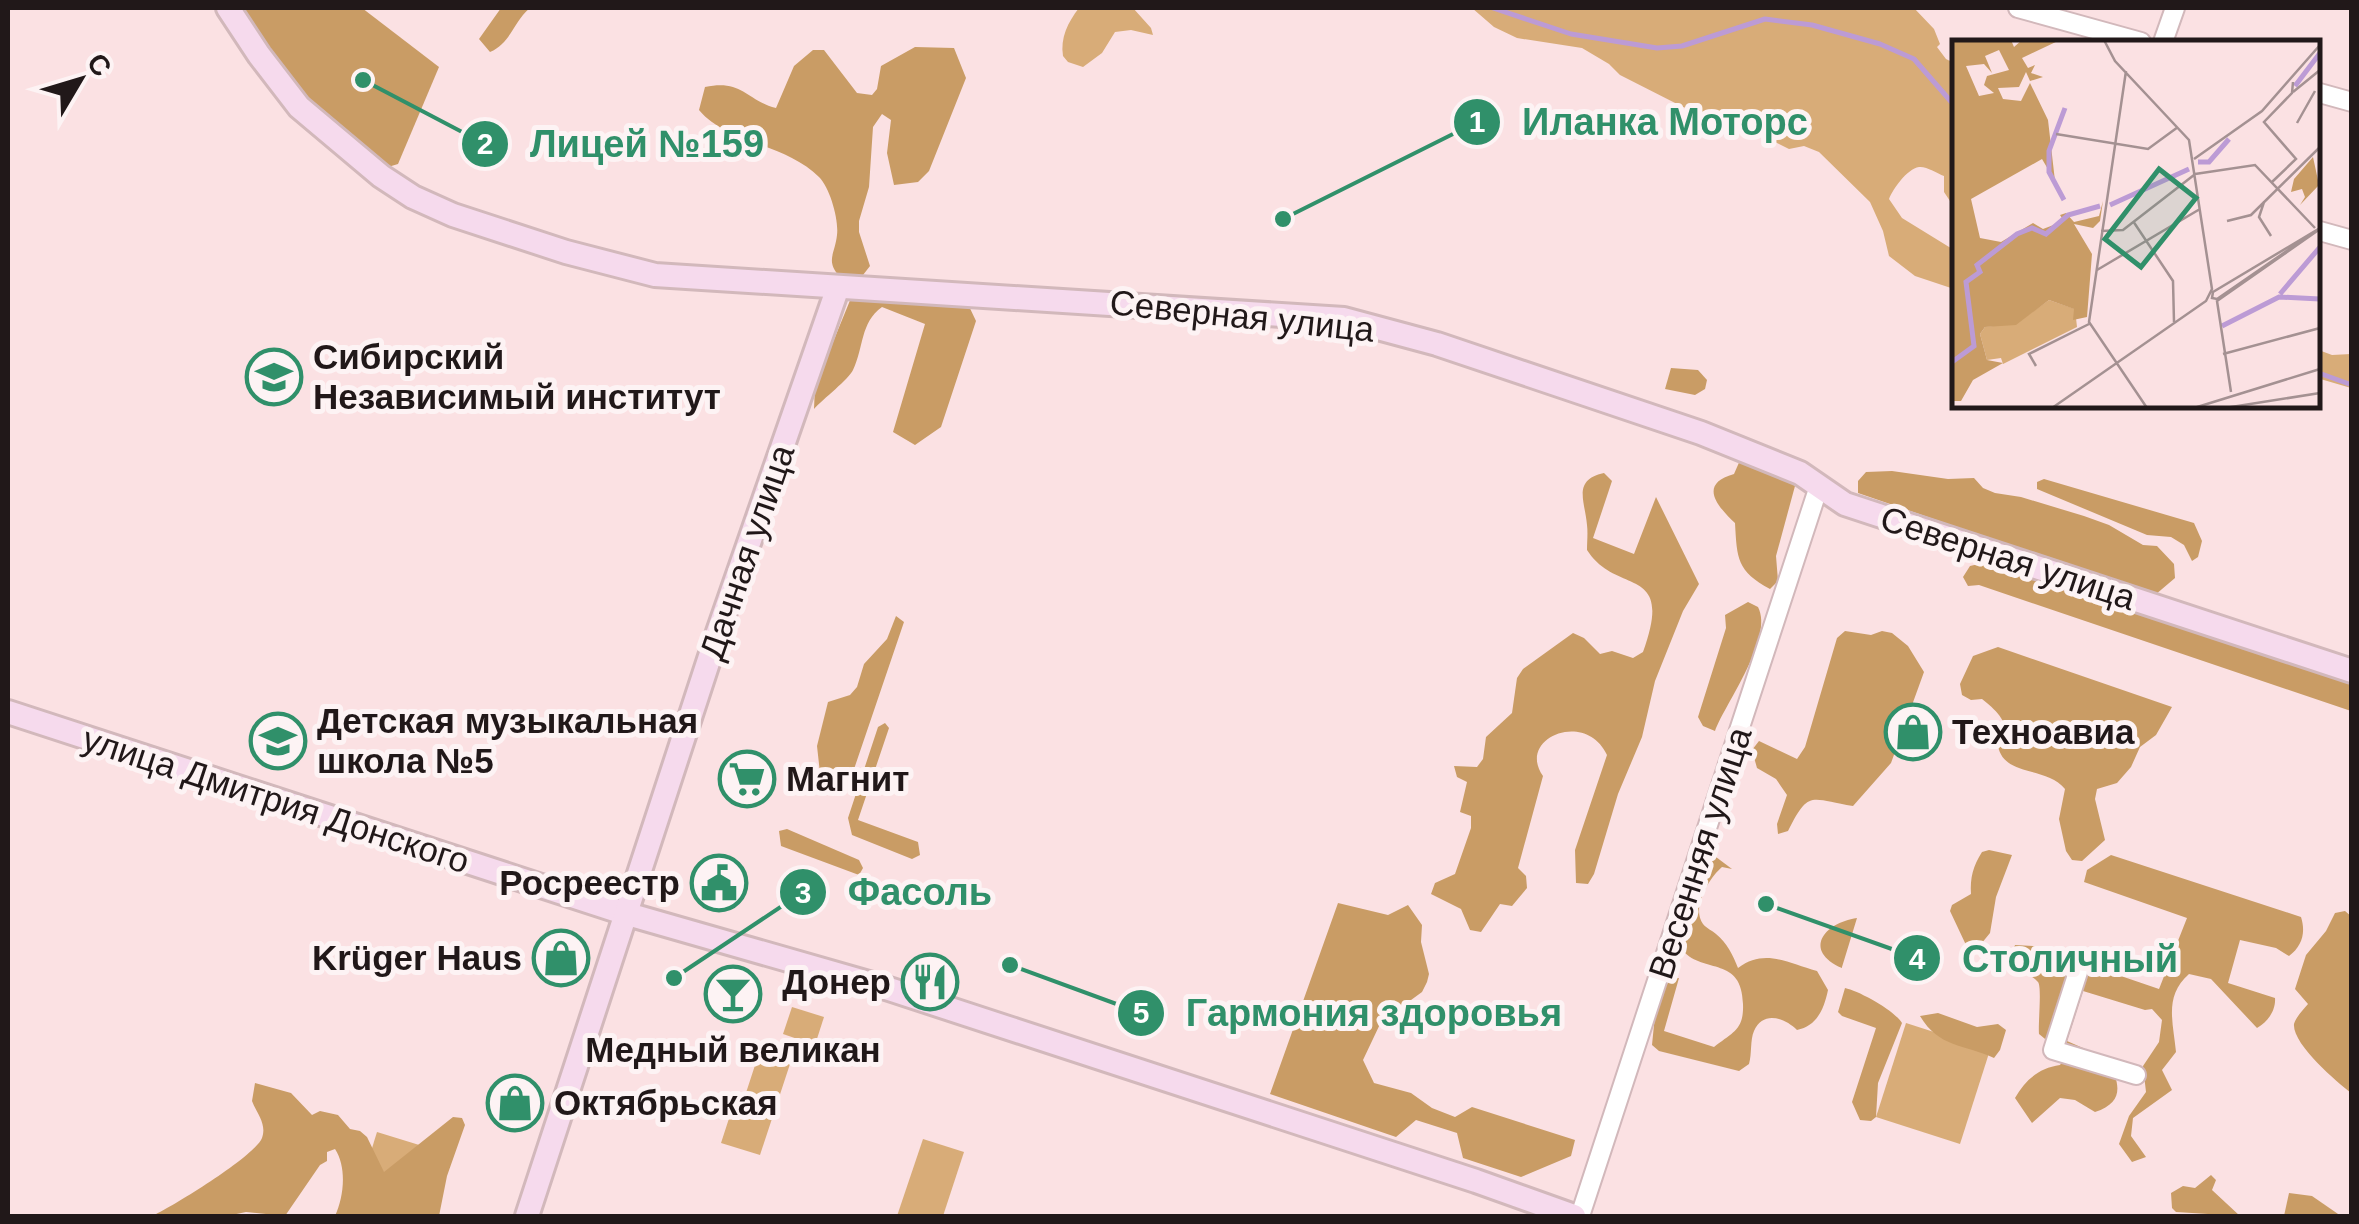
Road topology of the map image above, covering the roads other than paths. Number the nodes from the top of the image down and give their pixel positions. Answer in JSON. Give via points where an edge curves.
{"nodes":[{"id":1,"x":228,"y":8,"type":"edge"},
{"id":2,"x":2018,"y":8,"type":"edge"},
{"id":3,"x":2175,"y":8,"type":"edge"},
{"id":4,"x":2135,"y":40,"type":"edge"},
{"id":5,"x":2164,"y":40,"type":"edge"},
{"id":6,"x":2319,"y":93,"type":"edge"},
{"id":7,"x":2352,"y":102,"type":"edge"},
{"id":8,"x":2319,"y":231,"type":"edge"},
{"id":9,"x":2352,"y":240,"type":"edge"},
{"id":10,"x":838,"y":287,"type":"junction"},
{"id":11,"x":1818,"y":489,"type":"junction"},
{"id":12,"x":2352,"y":671,"type":"edge"},
{"id":13,"x":8,"y":712,"type":"edge"},
{"id":14,"x":624,"y":913,"type":"junction"},
{"id":15,"x":2078,"y":972,"type":"dead end"},
{"id":16,"x":2136,"y":1075,"type":"dead end"},
{"id":17,"x":527,"y":1216,"type":"edge"},
{"id":18,"x":1577,"y":1216,"type":"edge"}],
"edges":[{"from":1,"to":10,"type":"street","name":"Северная улица","via":[[299,107],[413,197],[529,241],[654,274]]},
{"from":2,"to":4,"type":"street"},
{"from":3,"to":5,"type":"street"},
{"from":6,"to":7,"type":"street"},
{"from":8,"to":9,"type":"street"},
{"from":10,"to":11,"type":"street","name":"Северная улица","via":[[1344,319],[1701,434],[1800,473]]},
{"from":10,"to":14,"type":"street","name":"Дачная улица"},
{"from":11,"to":12,"type":"street","name":"Северная улица","via":[[1845,504]]},
{"from":11,"to":18,"type":"street","name":"Весенняя улица"},
{"from":13,"to":14,"type":"street","name":"улица Дмитрия Донского"},
{"from":14,"to":17,"type":"street","name":"Дачная улица"},
{"from":14,"to":18,"type":"street","name":"улица Дмитрия Донского","via":[[886,988]]},
{"from":15,"to":16,"type":"street","via":[[2053,1050]]}]}
